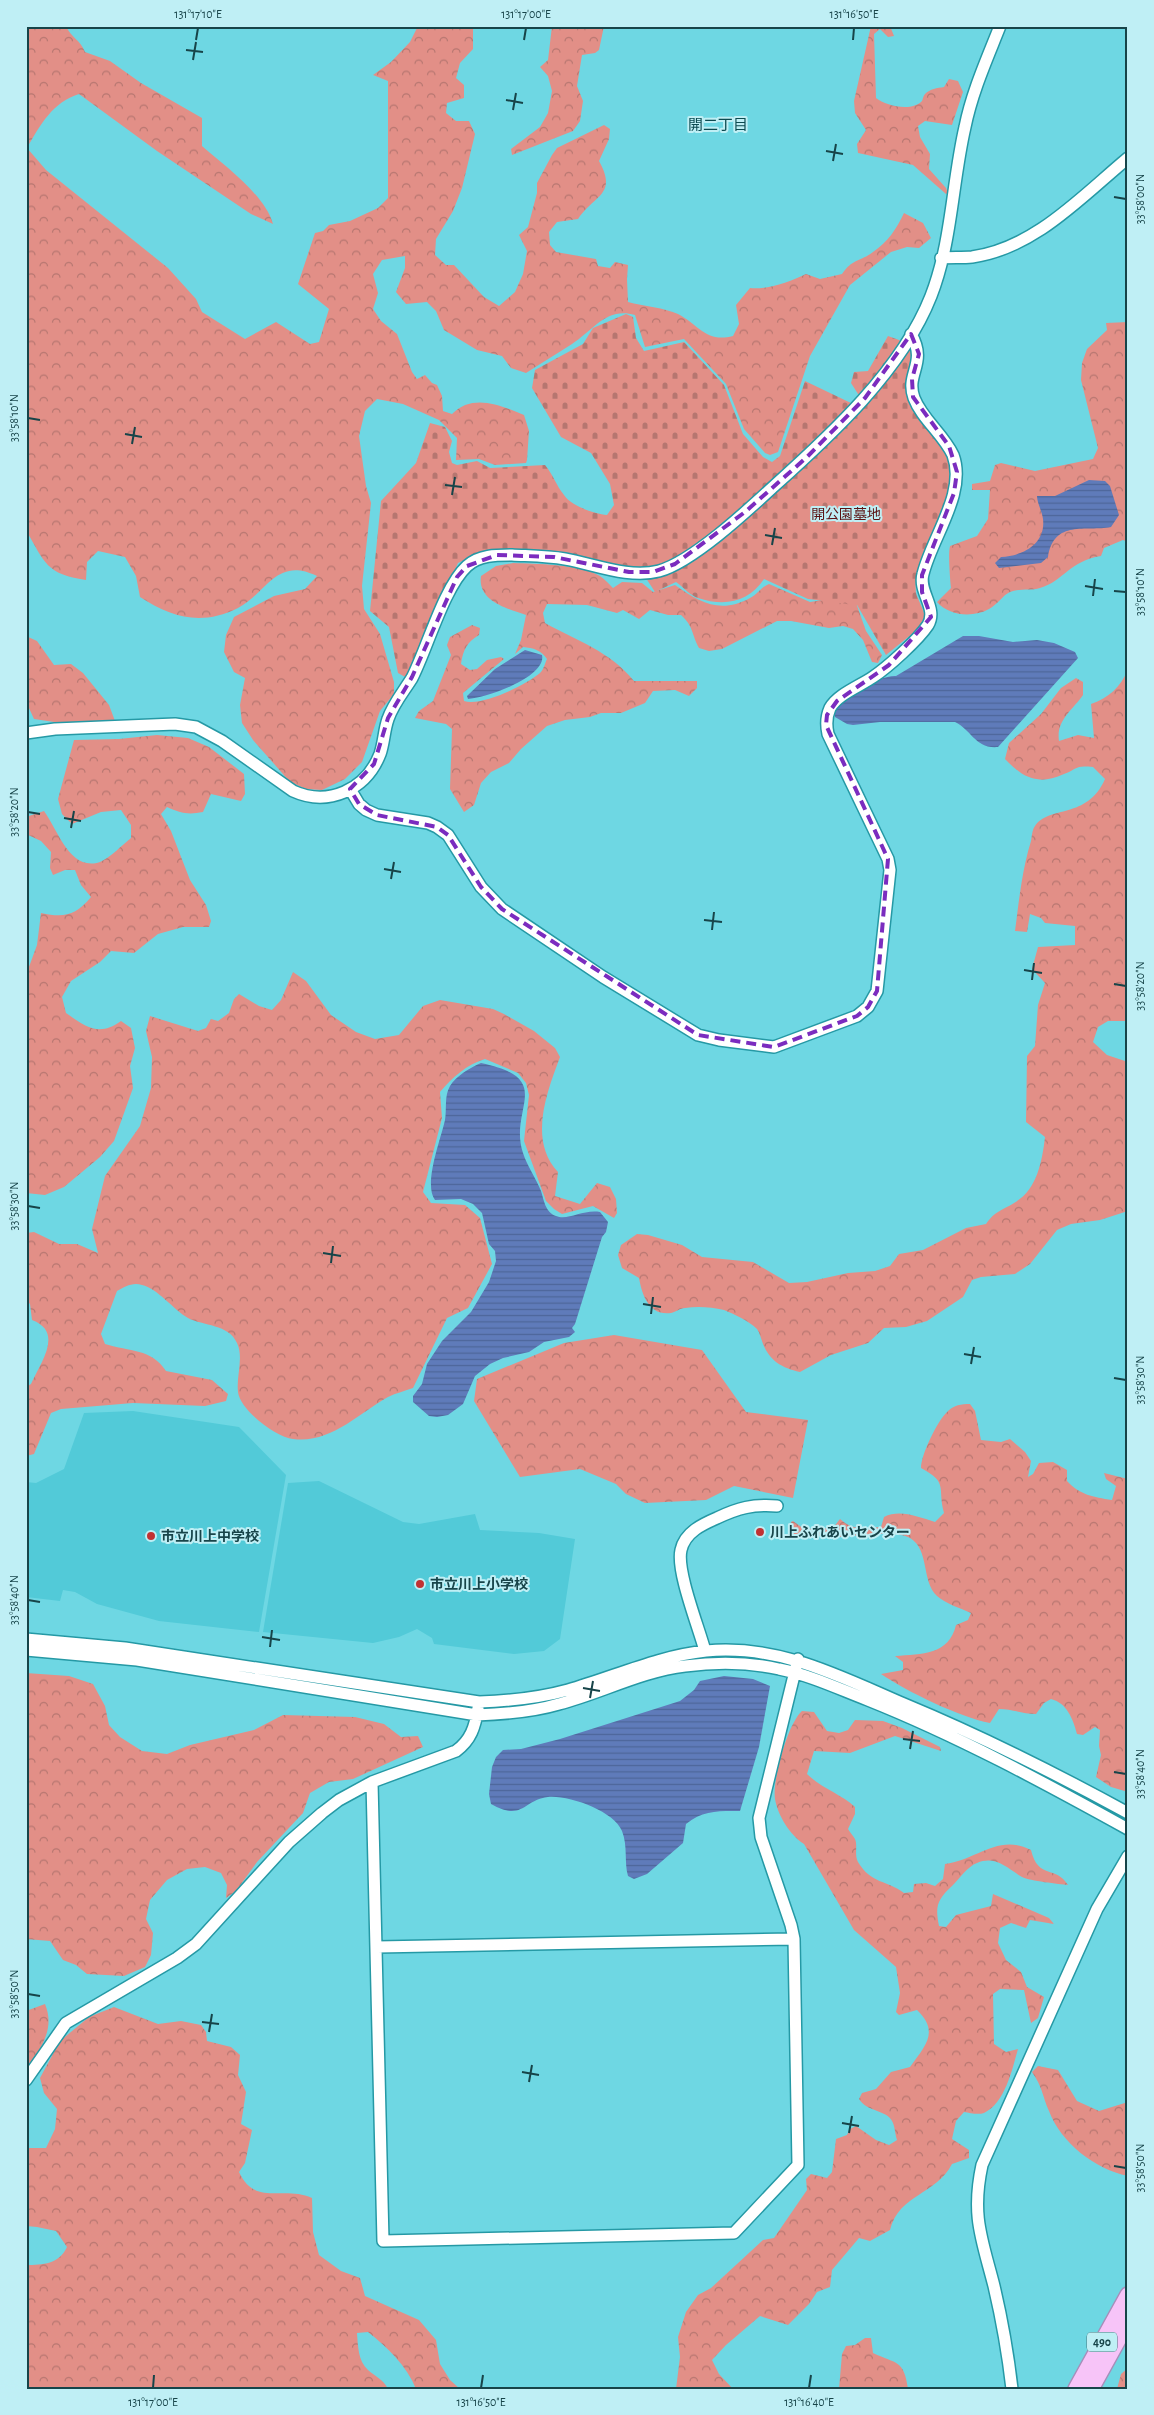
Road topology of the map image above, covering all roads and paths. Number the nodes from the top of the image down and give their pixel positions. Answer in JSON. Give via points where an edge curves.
{"nodes":[{"id":1,"x":1000,"y":26,"type":"edge"},
{"id":2,"x":1128,"y":158,"type":"edge"},
{"id":3,"x":941,"y":258,"type":"junction"},
{"id":4,"x":911,"y":334,"type":"junction"},
{"id":5,"x":26,"y":733,"type":"edge"},
{"id":6,"x":350,"y":789,"type":"junction"},
{"id":7,"x":776,"y":1506,"type":"dead end"},
{"id":8,"x":26,"y":1638,"type":"edge"},
{"id":9,"x":26,"y":1650,"type":"edge"},
{"id":10,"x":705,"y":1651,"type":"junction"},
{"id":11,"x":798,"y":1659,"type":"junction"},
{"id":12,"x":794,"y":1673,"type":"junction"},
{"id":13,"x":479,"y":1702,"type":"junction"},
{"id":14,"x":477,"y":1715,"type":"junction"},
{"id":15,"x":372,"y":1782,"type":"junction"},
{"id":16,"x":1128,"y":1813,"type":"edge"},
{"id":17,"x":1128,"y":1829,"type":"edge"},
{"id":18,"x":1128,"y":1856,"type":"edge"},
{"id":19,"x":794,"y":1939,"type":"junction"},
{"id":20,"x":377,"y":1948,"type":"junction"},
{"id":21,"x":26,"y":2080,"type":"edge"},
{"id":22,"x":1128,"y":2295,"type":"edge"},
{"id":23,"x":1128,"y":2322,"type":"edge"},
{"id":24,"x":1012,"y":2389,"type":"edge"},
{"id":25,"x":1076,"y":2389,"type":"edge"},
{"id":26,"x":1091,"y":2389,"type":"edge"}],
"edges":[{"from":1,"to":3,"type":"street","via":[[969,108]]},
{"from":2,"to":3,"type":"street","via":[[1027,239],[971,257]]},
{"from":3,"to":4,"type":"street","via":[[932,293]]},
{"from":4,"to":6,"type":"street","via":[[865,398],[807,457],[715,537],[675,564],[653,572],[629,572],[554,557],[497,555],[467,566],[457,577],[412,677],[388,718],[377,759],[368,773]]},
{"from":4,"to":6,"type":"street","via":[[919,354],[912,379],[913,397],[951,450],[957,464],[956,483],[922,574],[922,592],[931,611],[928,625],[890,665],[837,701],[827,715],[828,734],[883,847],[890,870],[877,991],[868,1007],[857,1016],[774,1047],[698,1035],[603,977],[502,909],[481,888],[448,835],[437,827],[366,810]]},
{"from":5,"to":6,"type":"street","via":[[185,725],[208,732],[304,796],[330,798]]},
{"from":7,"to":10,"type":"street","via":[[743,1506],[701,1525],[685,1541],[681,1550],[681,1566]]},
{"from":8,"to":13,"type":"street","via":[[125,1648]]},
{"from":9,"to":14,"type":"street","via":[[137,1660]]},
{"from":10,"to":11,"type":"street","via":[[747,1650]]},
{"from":10,"to":13,"type":"street","via":[[664,1659],[546,1695]]},
{"from":11,"to":12,"type":"street"},
{"from":11,"to":16,"type":"street","via":[[957,1726]]},
{"from":12,"to":14,"type":"street","via":[[733,1663],[682,1666],[536,1710]]},
{"from":12,"to":17,"type":"street","via":[[949,1734]]},
{"from":12,"to":19,"type":"street","via":[[759,1818],[761,1837]]},
{"from":13,"to":14,"type":"street"},
{"from":14,"to":15,"type":"street","via":[[472,1736],[456,1751]]},
{"from":15,"to":20,"type":"street"},
{"from":15,"to":21,"type":"street","via":[[339,1800],[288,1842],[196,1944],[66,2022]]},
{"from":18,"to":24,"type":"street","via":[[1097,1909],[990,2145],[978,2181],[977,2214],[1003,2327]]},
{"from":19,"to":20,"type":"street"},
{"from":19,"to":20,"type":"street","via":[[798,2166],[734,2233],[416,2241],[383,2241]]},
{"from":22,"to":25,"type":"highway","number":"490"},
{"from":23,"to":26,"type":"highway","number":"490"}]}
